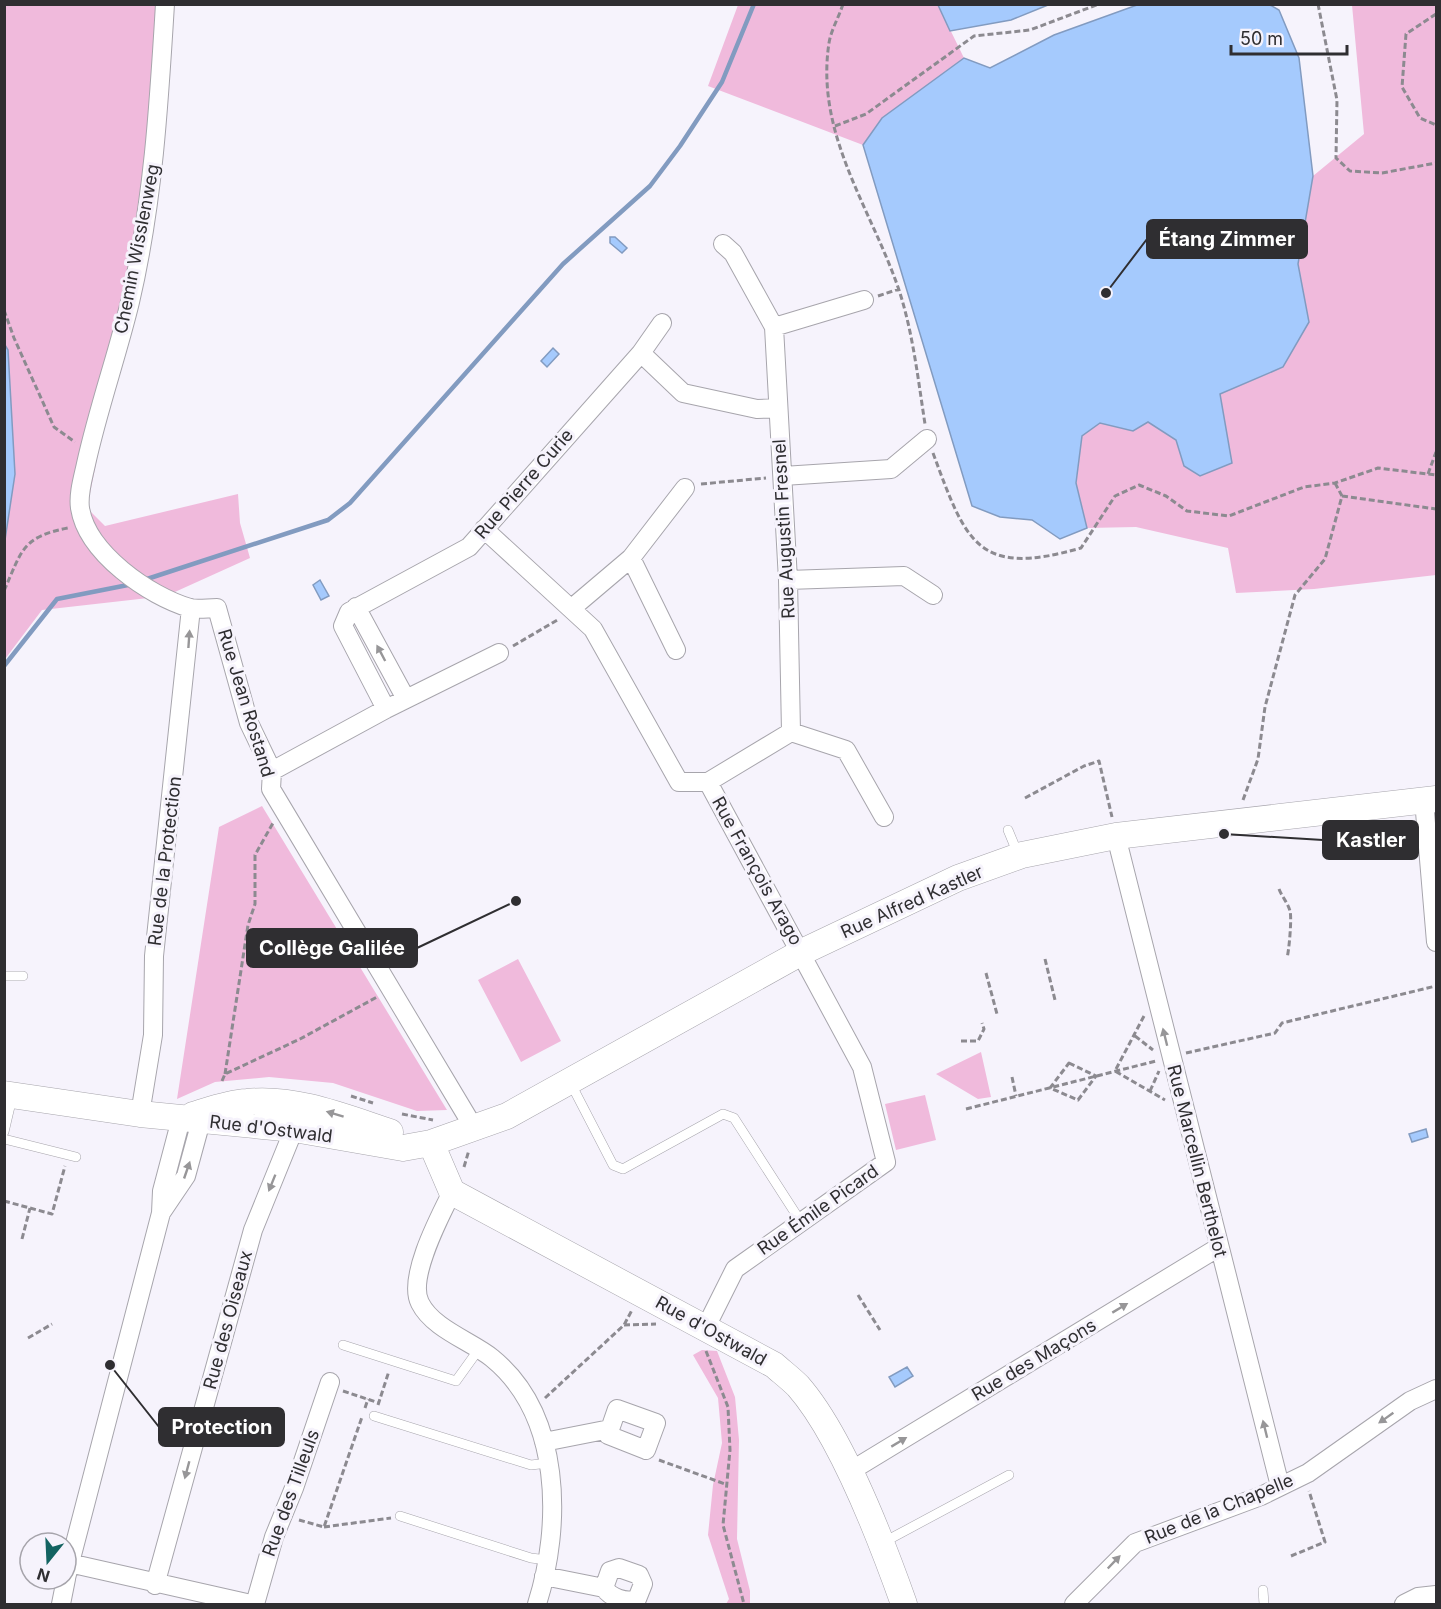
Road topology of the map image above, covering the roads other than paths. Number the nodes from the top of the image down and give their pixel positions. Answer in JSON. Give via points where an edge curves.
{"nodes":[{"id":1,"x":165,"y":4,"type":"edge"},
{"id":2,"x":723,"y":244,"type":"dead end"},
{"id":3,"x":864,"y":300,"type":"road end"},
{"id":4,"x":662,"y":323,"type":"dead end"},
{"id":5,"x":774,"y":327,"type":"junction"},
{"id":6,"x":641,"y":353,"type":"junction"},
{"id":7,"x":778,"y":408,"type":"junction"},
{"id":8,"x":927,"y":439,"type":"road end"},
{"id":9,"x":783,"y":476,"type":"junction"},
{"id":10,"x":685,"y":488,"type":"road end"},
{"id":11,"x":484,"y":529,"type":"junction"},
{"id":12,"x":631,"y":558,"type":"junction"},
{"id":13,"x":788,"y":580,"type":"junction"},
{"id":14,"x":933,"y":595,"type":"dead end"},
{"id":15,"x":356,"y":607,"type":"junction"},
{"id":16,"x":572,"y":608,"type":"junction"},
{"id":17,"x":191,"y":609,"type":"junction"},
{"id":18,"x":676,"y":650,"type":"dead end"},
{"id":19,"x":499,"y":653,"type":"road end"},
{"id":20,"x":406,"y":699,"type":"junction"},
{"id":21,"x":386,"y":709,"type":"junction"},
{"id":22,"x":791,"y":732,"type":"junction"},
{"id":23,"x":272,"y":771,"type":"junction"},
{"id":24,"x":708,"y":782,"type":"junction"},
{"id":25,"x":1430,"y":800,"type":"edge"},
{"id":26,"x":884,"y":817,"type":"dead end"},
{"id":27,"x":1008,"y":830,"type":"dead end"},
{"id":28,"x":1116,"y":836,"type":"junction"},
{"id":29,"x":1019,"y":856,"type":"junction"},
{"id":30,"x":1437,"y":942,"type":"edge"},
{"id":31,"x":802,"y":952,"type":"junction"},
{"id":32,"x":4,"y":976,"type":"edge"},
{"id":33,"x":22,"y":976,"type":"dead end"},
{"id":34,"x":569,"y":1081,"type":"junction"},
{"id":35,"x":9,"y":1095,"type":"edge"},
{"id":36,"x":140,"y":1114,"type":"junction"},
{"id":37,"x":191,"y":1120,"type":"junction"},
{"id":38,"x":474,"y":1128,"type":"junction"},
{"id":39,"x":294,"y":1129,"type":"junction"},
{"id":40,"x":4,"y":1132,"type":"edge"},
{"id":41,"x":4,"y":1140,"type":"edge"},
{"id":42,"x":431,"y":1143,"type":"junction"},
{"id":43,"x":72,"y":1156,"type":"road end"},
{"id":44,"x":452,"y":1192,"type":"junction"},
{"id":45,"x":801,"y":1222,"type":"junction"},
{"id":46,"x":1219,"y":1247,"type":"junction"},
{"id":47,"x":706,"y":1339,"type":"junction"},
{"id":48,"x":343,"y":1344,"type":"dead end"},
{"id":49,"x":479,"y":1349,"type":"junction"},
{"id":50,"x":329,"y":1384,"type":"road end"},
{"id":51,"x":1437,"y":1389,"type":"edge"},
{"id":52,"x":374,"y":1416,"type":"road end"},
{"id":53,"x":610,"y":1429,"type":"junction"},
{"id":54,"x":544,"y":1442,"type":"junction"},
{"id":55,"x":548,"y":1463,"type":"junction"},
{"id":56,"x":849,"y":1472,"type":"junction"},
{"id":57,"x":1009,"y":1475,"type":"dead end"},
{"id":58,"x":1280,"y":1486,"type":"junction"},
{"id":59,"x":400,"y":1516,"type":"road end"},
{"id":60,"x":78,"y":1531,"type":"edge"},
{"id":61,"x":881,"y":1544,"type":"junction"},
{"id":62,"x":546,"y":1568,"type":"junction"},
{"id":63,"x":78,"y":1574,"type":"edge"},
{"id":64,"x":156,"y":1585,"type":"junction"},
{"id":65,"x":604,"y":1588,"type":"dead end"},
{"id":66,"x":1263,"y":1590,"type":"dead end"},
{"id":67,"x":1437,"y":1595,"type":"edge"},
{"id":68,"x":173,"y":1597,"type":"edge"},
{"id":69,"x":253,"y":1605,"type":"edge"},
{"id":70,"x":537,"y":1605,"type":"edge"},
{"id":71,"x":904,"y":1605,"type":"edge"},
{"id":72,"x":1074,"y":1605,"type":"edge"},
{"id":73,"x":1264,"y":1605,"type":"edge"},
{"id":74,"x":1404,"y":1605,"type":"edge"}],
"edges":[{"from":1,"to":17,"type":"street","name":"Chemin Wisslenweg","via":[[154,162],[130,301],[88,452],[80,509],[96,546],[138,581]]},
{"from":2,"to":5,"type":"street","name":"Rue Augustin Fresnel","via":[[733,253]]},
{"from":3,"to":5,"type":"street"},
{"from":4,"to":6,"type":"street","name":"Rue Pierre Curie"},
{"from":5,"to":7,"type":"street","name":"Rue Augustin Fresnel"},
{"from":6,"to":7,"type":"street","via":[[683,393],[757,409]]},
{"from":6,"to":11,"type":"street","name":"Rue Pierre Curie"},
{"from":7,"to":9,"type":"street","name":"Rue Augustin Fresnel"},
{"from":8,"to":9,"type":"street","via":[[891,469]]},
{"from":9,"to":13,"type":"street","name":"Rue Augustin Fresnel"},
{"from":10,"to":12,"type":"street"},
{"from":11,"to":15,"type":"street","name":"Rue Pierre Curie","via":[[469,547]]},
{"from":11,"to":16,"type":"street","name":"Rue François Arago"},
{"from":12,"to":16,"type":"street"},
{"from":12,"to":18,"type":"street"},
{"from":13,"to":14,"type":"street","via":[[904,576]]},
{"from":13,"to":22,"type":"street","name":"Rue Augustin Fresnel"},
{"from":20,"to":15,"type":"street","one_way":true},
{"from":15,"to":21,"type":"street","name":"Rue Pierre Curie","via":[[343,626]]},
{"from":16,"to":24,"type":"street","name":"Rue François Arago","via":[[593,629],[679,782]]},
{"from":17,"to":23,"type":"street","name":"Rue Jean Rostand","via":[[217,608],[249,723]]},
{"from":36,"to":17,"type":"street","name":"Rue de la Protection","one_way":true,"via":[[153,1035],[154,956]]},
{"from":19,"to":20,"type":"street"},
{"from":20,"to":21,"type":"street"},
{"from":21,"to":23,"type":"street"},
{"from":22,"to":24,"type":"street"},
{"from":22,"to":26,"type":"street","via":[[846,750]]},
{"from":23,"to":38,"type":"street","name":"Rue Jean Rostand","via":[[271,789]]},
{"from":24,"to":31,"type":"street","name":"Rue François Arago"},
{"from":25,"to":28,"type":"main road","name":"Rue Alfred Kastler"},
{"from":25,"to":30,"type":"street"},
{"from":27,"to":29,"type":"lane"},
{"from":28,"to":29,"type":"main road","name":"Rue Alfred Kastler"},
{"from":46,"to":28,"type":"street","name":"Rue Marcellin Berthelot","one_way":true,"via":[[1185,1112],[1167,1058]]},
{"from":29,"to":31,"type":"main road","name":"Rue Alfred Kastler","via":[[958,878]]},
{"from":31,"to":34,"type":"main road","name":"Rue Alfred Kastler"},
{"from":31,"to":45,"type":"street","name":"Rue Émile Picard","via":[[862,1067],[886,1162]]},
{"from":32,"to":33,"type":"lane"},
{"from":34,"to":38,"type":"main road","name":"Rue Alfred Kastler","via":[[507,1116]]},
{"from":34,"to":45,"type":"lane","via":[[613,1165],[623,1169],[723,1114],[734,1118]]},
{"from":35,"to":36,"type":"main road","name":"Rue d'Ostwald"},
{"from":35,"to":40,"type":"lane"},
{"from":36,"to":37,"type":"main road","name":"Rue d'Ostwald"},
{"from":37,"to":39,"type":"main road","name":"Rue d'Ostwald"},
{"from":42,"to":37,"type":"main road","name":"Rue d'Ostwald","one_way":true,"via":[[318,1109],[274,1101],[235,1103]]},
{"from":37,"to":60,"type":"street","via":[[162,1191],[161,1213]]},
{"from":38,"to":42,"type":"main road","name":"Rue Alfred Kastler"},
{"from":39,"to":42,"type":"main road","name":"Rue d'Ostwald","via":[[403,1148]]},
{"from":39,"to":64,"type":"street","name":"Rue des Oiseaux","one_way":true,"via":[[253,1230]]},
{"from":41,"to":43,"type":"lane"},
{"from":42,"to":44,"type":"main road"},
{"from":44,"to":47,"type":"main road","name":"Rue d'Ostwald","via":[[642,1292]]},
{"from":44,"to":49,"type":"street","via":[[420,1265],[416,1288],[420,1303],[434,1320]]},
{"from":45,"to":47,"type":"street","name":"Rue Émile Picard","via":[[735,1269]]},
{"from":56,"to":46,"type":"street","name":"Rue des Maçons","one_way":true},
{"from":58,"to":46,"type":"street","name":"Rue Marcellin Berthelot","one_way":true},
{"from":47,"to":56,"type":"main road","name":"Rue d'Ostwald","via":[[774,1365],[798,1387],[824,1423]]},
{"from":48,"to":49,"type":"lane","via":[[456,1381]]},
{"from":49,"to":54,"type":"street","via":[[517,1383]]},
{"from":50,"to":69,"type":"street","name":"Rue des Tilleuls"},
{"from":51,"to":58,"type":"street","name":"Rue de la Chapelle","one_way":true,"via":[[1410,1401],[1304,1475]]},
{"from":52,"to":55,"type":"lane","via":[[531,1465]]},
{"from":53,"to":53,"type":"street","via":[[608,1435],[646,1450],[656,1423],[617,1409]]},
{"from":53,"to":54,"type":"street"},
{"from":54,"to":55,"type":"street"},
{"from":55,"to":62,"type":"street","via":[[553,1493]]},
{"from":56,"to":61,"type":"main road","name":"Rue d'Ostwald"},
{"from":57,"to":61,"type":"lane"},
{"from":72,"to":58,"type":"street","name":"Rue de la Chapelle","one_way":true,"via":[[1135,1543]]},
{"from":59,"to":62,"type":"lane","via":[[531,1558]]},
{"from":61,"to":71,"type":"main road","name":"Rue d'Ostwald"},
{"from":62,"to":65,"type":"street"},
{"from":62,"to":70,"type":"street"},
{"from":63,"to":64,"type":"street"},
{"from":64,"to":68,"type":"street"},
{"from":66,"to":73,"type":"lane"},
{"from":67,"to":74,"type":"street","via":[[1418,1597]]},
{"from":68,"to":69,"type":"street"}]}
